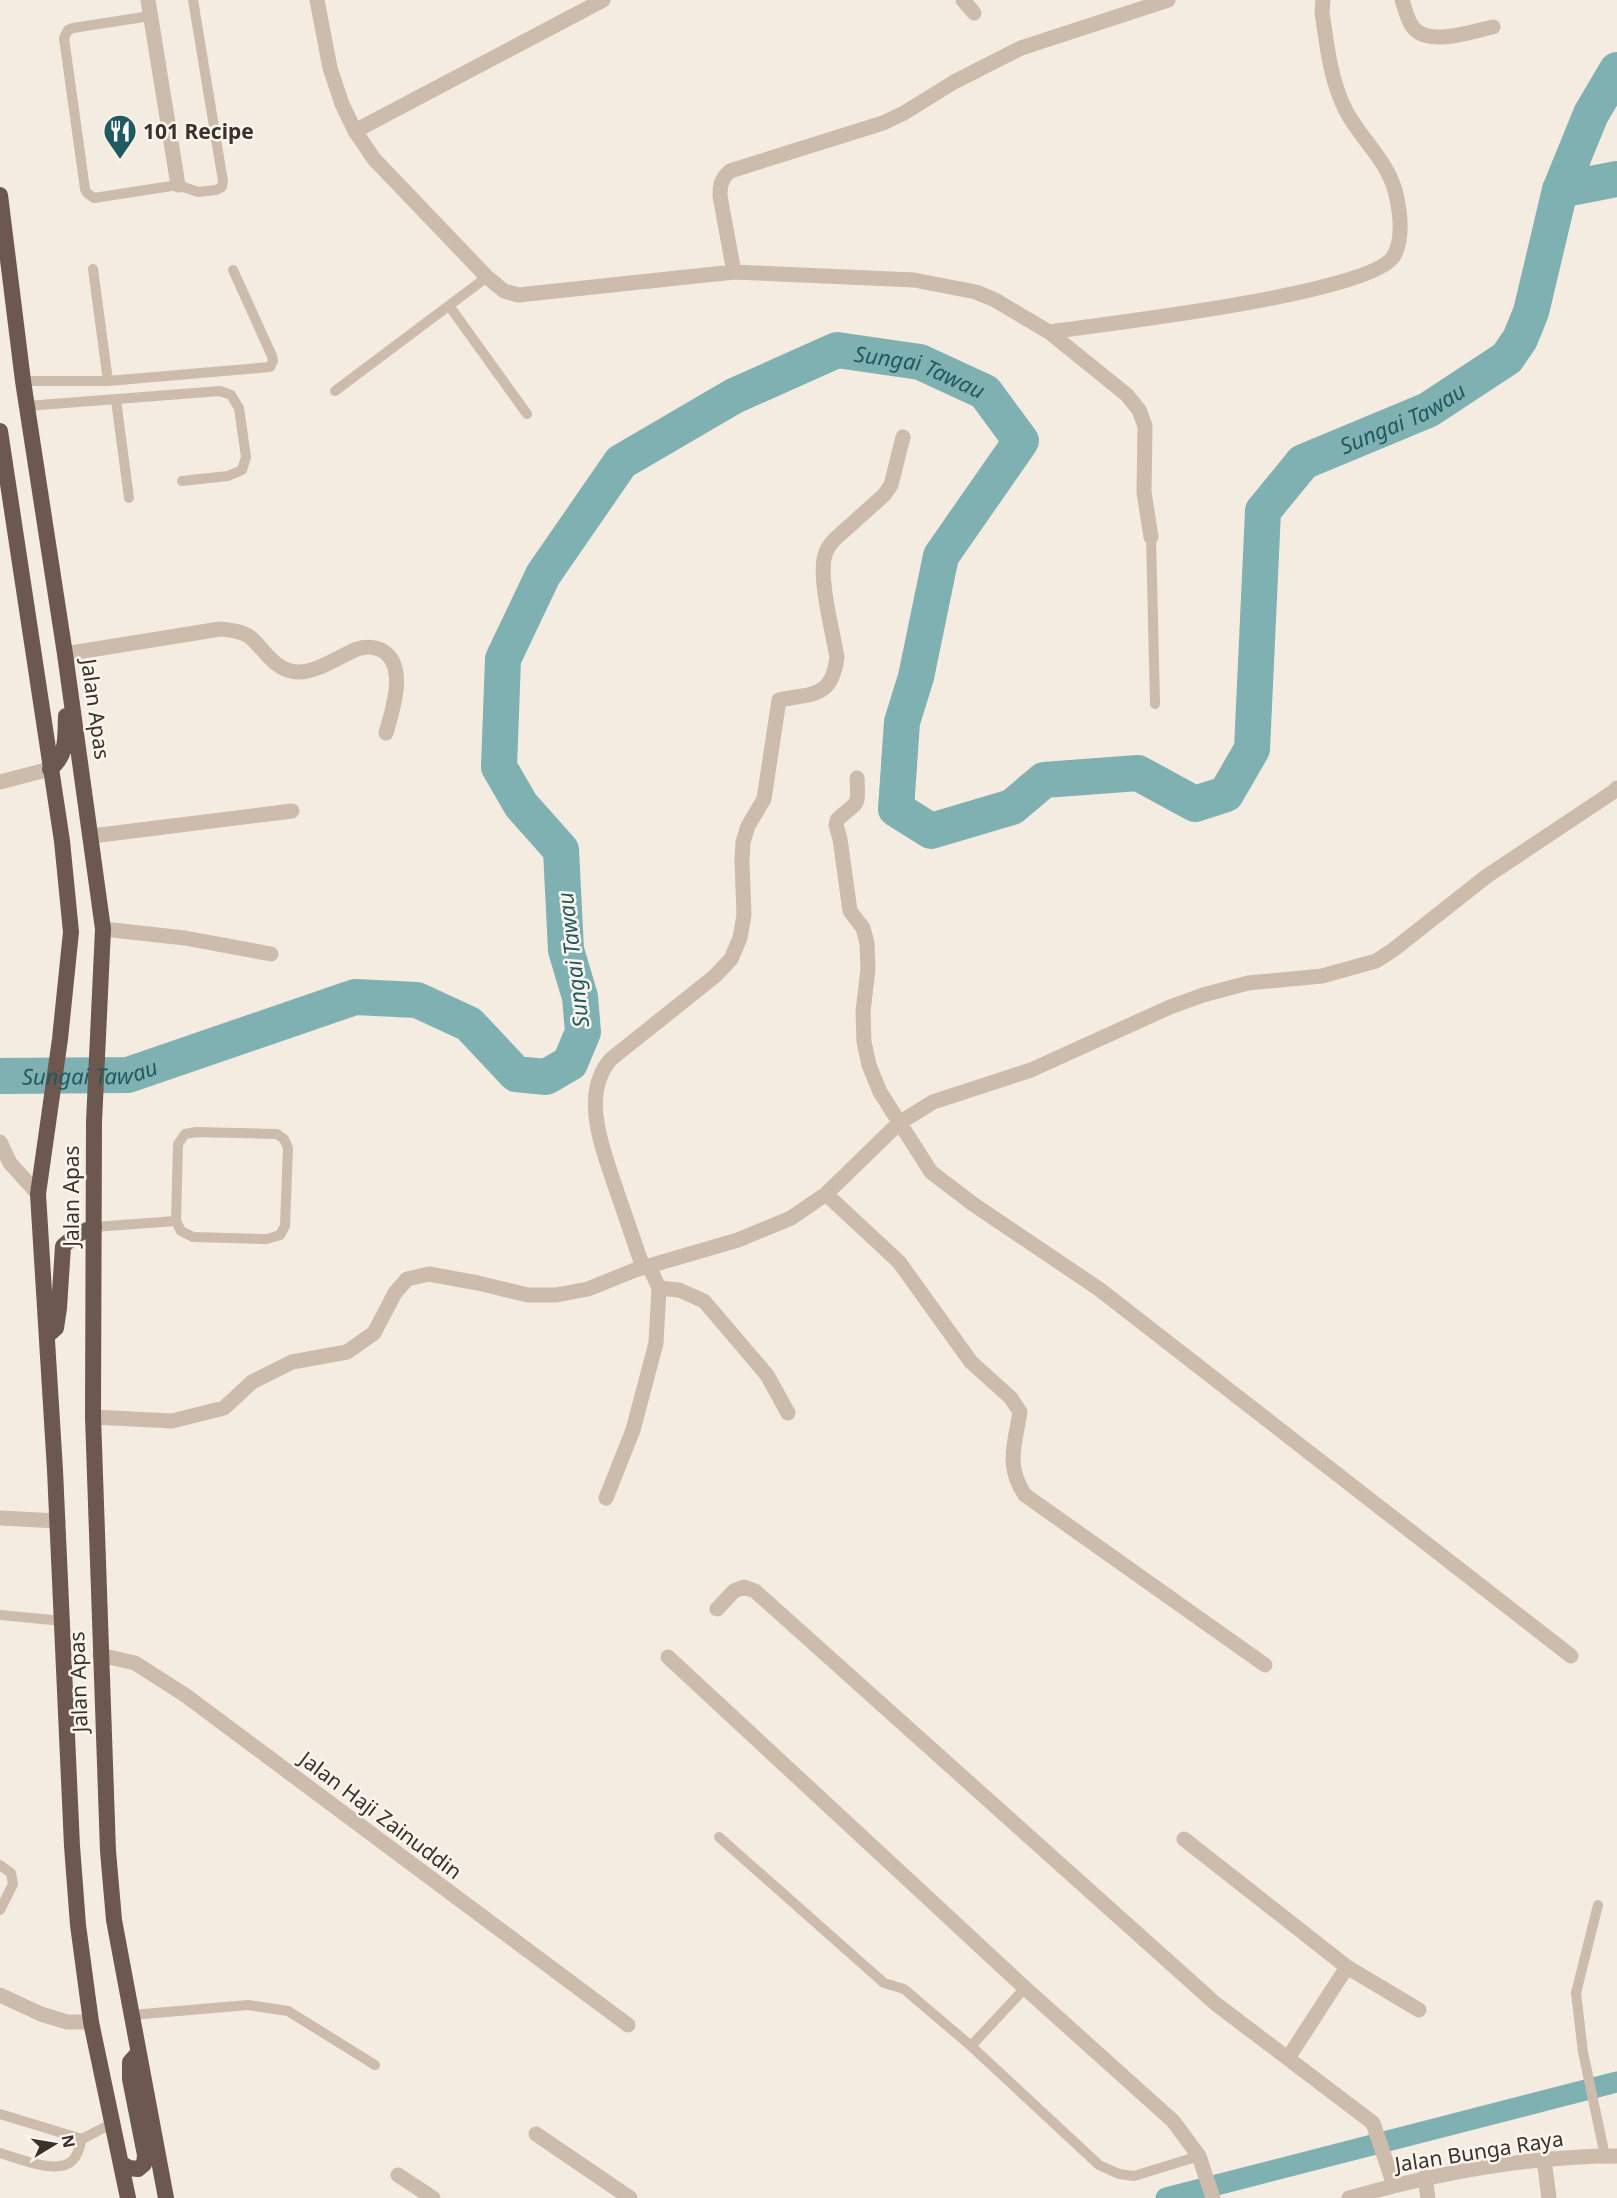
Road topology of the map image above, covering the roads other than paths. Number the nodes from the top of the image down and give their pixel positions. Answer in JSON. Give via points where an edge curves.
{"nodes":[{"id":1,"x":148,"y":0,"type":"edge"},
{"id":2,"x":193,"y":0,"type":"edge"},
{"id":3,"x":317,"y":0,"type":"edge"},
{"id":4,"x":603,"y":0,"type":"edge"},
{"id":5,"x":963,"y":0,"type":"edge"},
{"id":6,"x":1168,"y":0,"type":"edge"},
{"id":7,"x":1323,"y":0,"type":"edge"},
{"id":8,"x":1401,"y":0,"type":"edge"},
{"id":9,"x":974,"y":14,"type":"dead end"},
{"id":10,"x":150,"y":16,"type":"junction"},
{"id":11,"x":1493,"y":27,"type":"dead end"},
{"id":12,"x":355,"y":131,"type":"junction"},
{"id":13,"x":178,"y":185,"type":"junction"},
{"id":14,"x":0,"y":195,"type":"edge"},
{"id":15,"x":93,"y":269,"type":"dead end"},
{"id":16,"x":233,"y":270,"type":"dead end"},
{"id":17,"x":734,"y":272,"type":"junction"},
{"id":18,"x":487,"y":277,"type":"junction"},
{"id":19,"x":450,"y":307,"type":"junction"},
{"id":20,"x":1049,"y":332,"type":"junction"},
{"id":21,"x":23,"y":381,"type":"junction"},
{"id":22,"x":108,"y":381,"type":"junction"},
{"id":23,"x":335,"y":392,"type":"dead end"},
{"id":24,"x":116,"y":400,"type":"junction"},
{"id":25,"x":27,"y":406,"type":"junction"},
{"id":26,"x":526,"y":414,"type":"dead end"},
{"id":27,"x":0,"y":431,"type":"edge"},
{"id":28,"x":903,"y":437,"type":"dead end"},
{"id":29,"x":182,"y":481,"type":"dead end"},
{"id":30,"x":129,"y":498,"type":"dead end"},
{"id":31,"x":1151,"y":537,"type":"joint"},
{"id":32,"x":65,"y":654,"type":"junction"},
{"id":33,"x":70,"y":687,"type":"junction"},
{"id":34,"x":1155,"y":704,"type":"dead end"},
{"id":35,"x":386,"y":733,"type":"dead end"},
{"id":36,"x":50,"y":769,"type":"junction"},
{"id":37,"x":857,"y":778,"type":"dead end"},
{"id":38,"x":0,"y":782,"type":"edge"},
{"id":39,"x":1617,"y":788,"type":"edge"},
{"id":40,"x":292,"y":811,"type":"dead end"},
{"id":41,"x":92,"y":836,"type":"junction"},
{"id":42,"x":103,"y":929,"type":"junction"},
{"id":43,"x":271,"y":954,"type":"dead end"},
{"id":44,"x":899,"y":1123,"type":"junction"},
{"id":45,"x":0,"y":1142,"type":"edge"},
{"id":46,"x":38,"y":1194,"type":"junction"},
{"id":47,"x":826,"y":1194,"type":"junction"},
{"id":48,"x":176,"y":1221,"type":"junction"},
{"id":49,"x":94,"y":1227,"type":"junction"},
{"id":50,"x":646,"y":1267,"type":"junction"},
{"id":51,"x":659,"y":1288,"type":"junction"},
{"id":52,"x":47,"y":1335,"type":"junction"},
{"id":53,"x":788,"y":1413,"type":"dead end"},
{"id":54,"x":93,"y":1417,"type":"junction"},
{"id":55,"x":606,"y":1498,"type":"dead end"},
{"id":56,"x":0,"y":1518,"type":"edge"},
{"id":57,"x":57,"y":1521,"type":"junction"},
{"id":58,"x":717,"y":1610,"type":"dead end"},
{"id":59,"x":0,"y":1615,"type":"edge"},
{"id":60,"x":63,"y":1621,"type":"junction"},
{"id":61,"x":100,"y":1655,"type":"junction"},
{"id":62,"x":1570,"y":1656,"type":"dead end"},
{"id":63,"x":668,"y":1657,"type":"dead end"},
{"id":64,"x":1265,"y":1665,"type":"dead end"},
{"id":65,"x":719,"y":1838,"type":"dead end"},
{"id":66,"x":1184,"y":1839,"type":"dead end"},
{"id":67,"x":0,"y":1865,"type":"edge"},
{"id":68,"x":1598,"y":1905,"type":"dead end"},
{"id":69,"x":0,"y":1910,"type":"edge"},
{"id":70,"x":1347,"y":1967,"type":"junction"},
{"id":71,"x":1025,"y":1988,"type":"junction"},
{"id":72,"x":0,"y":1995,"type":"edge"},
{"id":73,"x":1419,"y":2010,"type":"dead end"},
{"id":74,"x":132,"y":2015,"type":"junction"},
{"id":75,"x":91,"y":2022,"type":"junction"},
{"id":76,"x":628,"y":2025,"type":"dead end"},
{"id":77,"x":971,"y":2046,"type":"junction"},
{"id":78,"x":138,"y":2053,"type":"junction"},
{"id":79,"x":1288,"y":2058,"type":"junction"},
{"id":80,"x":375,"y":2065,"type":"dead end"},
{"id":81,"x":0,"y":2114,"type":"edge"},
{"id":82,"x":113,"y":2123,"type":"junction"},
{"id":83,"x":536,"y":2134,"type":"dead end"},
{"id":84,"x":82,"y":2139,"type":"junction"},
{"id":85,"x":0,"y":2153,"type":"edge"},
{"id":86,"x":1611,"y":2156,"type":"edge"},
{"id":87,"x":1545,"y":2159,"type":"junction"},
{"id":88,"x":1201,"y":2161,"type":"junction"},
{"id":89,"x":122,"y":2164,"type":"junction"},
{"id":90,"x":398,"y":2175,"type":"dead end"},
{"id":91,"x":1425,"y":2177,"type":"junction"},
{"id":92,"x":1394,"y":2185,"type":"junction"},
{"id":93,"x":128,"y":2198,"type":"edge"},
{"id":94,"x":166,"y":2198,"type":"edge"},
{"id":95,"x":433,"y":2198,"type":"edge"},
{"id":96,"x":630,"y":2198,"type":"edge"},
{"id":97,"x":1214,"y":2198,"type":"edge"},
{"id":98,"x":1349,"y":2198,"type":"edge"},
{"id":99,"x":1428,"y":2198,"type":"edge"},
{"id":100,"x":1549,"y":2198,"type":"edge"}],
"edges":[{"from":1,"to":10,"type":"street"},
{"from":2,"to":13,"type":"lane","via":[[223,181],[219,189],[198,192]]},
{"from":3,"to":12,"type":"street","via":[[330,68]]},
{"from":4,"to":12,"type":"street"},
{"from":5,"to":9,"type":"street"},
{"from":6,"to":17,"type":"street","via":[[1021,48],[884,123],[730,171],[720,184],[720,196]]},
{"from":7,"to":20,"type":"street","via":[[1334,83],[1346,111],[1381,158],[1395,192],[1400,215],[1399,242],[1393,257],[1348,281],[1267,300]]},
{"from":8,"to":11,"type":"street","via":[[1413,27],[1423,35],[1436,38]]},
{"from":10,"to":13,"type":"street"},
{"from":10,"to":13,"type":"lane","via":[[73,28],[66,33],[64,43],[85,189],[98,198]]},
{"from":12,"to":18,"type":"street","via":[[374,159]]},
{"from":14,"to":21,"type":"highway","name":"Jalan Apas"},
{"from":15,"to":22,"type":"lane"},
{"from":16,"to":22,"type":"lane","via":[[272,356],[270,367]]},
{"from":17,"to":18,"type":"street","via":[[518,295],[504,291]]},
{"from":17,"to":20,"type":"street","via":[[914,280],[995,300]]},
{"from":18,"to":19,"type":"lane"},
{"from":19,"to":23,"type":"lane"},
{"from":19,"to":26,"type":"lane"},
{"from":20,"to":31,"type":"street","via":[[1127,395],[1139,410],[1145,426],[1144,492]]},
{"from":21,"to":22,"type":"lane"},
{"from":21,"to":25,"type":"highway","name":"Jalan Apas"},
{"from":24,"to":25,"type":"lane"},
{"from":24,"to":29,"type":"lane","via":[[220,391],[231,396],[239,408],[246,457],[242,470],[228,476]]},
{"from":24,"to":30,"type":"lane"},
{"from":25,"to":32,"type":"highway","name":"Jalan Apas"},
{"from":27,"to":36,"type":"highway","name":"Jalan Apas"},
{"from":28,"to":50,"type":"street","via":[[891,485],[835,539],[824,557],[837,657],[835,671],[824,689],[779,700],[764,799],[748,826],[744,842],[744,915],[731,959],[602,1068],[596,1099],[600,1141]]},
{"from":31,"to":34,"type":"lane"},
{"from":32,"to":33,"type":"highway","name":"Jalan Apas"},
{"from":32,"to":35,"type":"street","via":[[220,629],[249,636],[281,669],[298,673],[359,648],[376,647],[387,654],[397,673],[397,690]]},
{"from":33,"to":36,"type":"highway","via":[[65,749],[58,764]]},
{"from":33,"to":41,"type":"highway","name":"Jalan Apas"},
{"from":36,"to":38,"type":"street"},
{"from":36,"to":46,"type":"highway","name":"Jalan Apas","via":[[71,932]]},
{"from":37,"to":44,"type":"street","via":[[859,801],[836,825],[850,911],[863,928],[867,944],[864,1042],[874,1079]]},
{"from":39,"to":44,"type":"street","via":[[1487,876],[1376,961],[1322,976],[1248,983],[1203,995],[1030,1070],[933,1102]]},
{"from":40,"to":41,"type":"street"},
{"from":41,"to":42,"type":"highway","name":"Jalan Apas"},
{"from":42,"to":43,"type":"street","via":[[185,938]]},
{"from":42,"to":49,"type":"highway","name":"Jalan Apas","via":[[94,1122]]},
{"from":44,"to":47,"type":"street"},
{"from":44,"to":62,"type":"street","via":[[931,1172],[1099,1289]]},
{"from":45,"to":46,"type":"street","via":[[10,1163]]},
{"from":46,"to":52,"type":"highway","name":"Jalan Apas"},
{"from":47,"to":50,"type":"street","via":[[791,1218],[738,1240]]},
{"from":47,"to":64,"type":"street","via":[[898,1262],[971,1362],[1011,1398],[1020,1412],[1012,1465],[1016,1482],[1025,1495]]},
{"from":48,"to":48,"type":"lane","via":[[178,1144],[184,1134],[277,1134],[284,1139],[288,1148],[285,1226],[280,1235],[267,1239],[193,1237],[181,1231]]},
{"from":48,"to":49,"type":"lane"},
{"from":49,"to":52,"type":"highway","via":[[63,1246],[56,1328]]},
{"from":49,"to":54,"type":"highway","name":"Jalan Apas"},
{"from":50,"to":51,"type":"street"},
{"from":50,"to":54,"type":"street","via":[[588,1289],[556,1295],[528,1295],[429,1274],[407,1279],[395,1293],[375,1333],[347,1352],[292,1362],[252,1382],[224,1408],[172,1421]]},
{"from":51,"to":53,"type":"street","via":[[679,1290],[704,1301],[767,1375]]},
{"from":51,"to":55,"type":"street","via":[[656,1343],[633,1430]]},
{"from":52,"to":57,"type":"highway","name":"Jalan Apas"},
{"from":54,"to":61,"type":"highway","name":"Jalan Apas"},
{"from":56,"to":57,"type":"street"},
{"from":57,"to":60,"type":"highway","name":"Jalan Apas"},
{"from":58,"to":79,"type":"street","via":[[734,1591],[744,1587],[755,1590],[1216,2004]]},
{"from":59,"to":60,"type":"lane"},
{"from":60,"to":75,"type":"highway","name":"Jalan Apas","via":[[73,1858]]},
{"from":61,"to":74,"type":"highway","name":"Jalan Apas","via":[[114,1920]]},
{"from":61,"to":76,"type":"street","name":"Jalan Haji Zainuddin","via":[[135,1663],[185,1695]]},
{"from":63,"to":71,"type":"street"},
{"from":65,"to":77,"type":"lane","via":[[884,1983],[904,1989]]},
{"from":66,"to":70,"type":"street"},
{"from":67,"to":69,"type":"lane","via":[[11,1873],[13,1884]]},
{"from":68,"to":86,"type":"lane","via":[[1576,1993],[1595,2114]]},
{"from":70,"to":73,"type":"street"},
{"from":70,"to":79,"type":"street"},
{"from":71,"to":77,"type":"lane"},
{"from":71,"to":88,"type":"street","via":[[1173,2121]]},
{"from":72,"to":75,"type":"street","via":[[67,2022]]},
{"from":74,"to":78,"type":"highway","name":"Jalan Apas"},
{"from":74,"to":80,"type":"lane","via":[[248,2005],[288,2011]]},
{"from":75,"to":82,"type":"highway","name":"Jalan Apas"},
{"from":77,"to":88,"type":"lane","via":[[1099,2165],[1134,2176]]},
{"from":78,"to":89,"type":"highway","via":[[130,2062],[130,2079],[146,2155],[138,2169]]},
{"from":78,"to":94,"type":"highway","name":"Jalan Apas"},
{"from":79,"to":92,"type":"street","via":[[1373,2122]]},
{"from":81,"to":84,"type":"lane"},
{"from":82,"to":84,"type":"lane"},
{"from":82,"to":89,"type":"highway","name":"Jalan Apas"},
{"from":83,"to":96,"type":"street"},
{"from":84,"to":85,"type":"lane","via":[[75,2158],[58,2167]]},
{"from":86,"to":87,"type":"street","name":"Jalan Bunga Raya"},
{"from":87,"to":91,"type":"street","name":"Jalan Bunga Raya"},
{"from":87,"to":100,"type":"street"},
{"from":88,"to":97,"type":"street"},
{"from":89,"to":93,"type":"highway","name":"Jalan Apas"},
{"from":90,"to":95,"type":"street"},
{"from":91,"to":92,"type":"street","name":"Jalan Bunga Raya"},
{"from":91,"to":99,"type":"street"},
{"from":92,"to":98,"type":"street","name":"Jalan Bunga Raya"}]}
